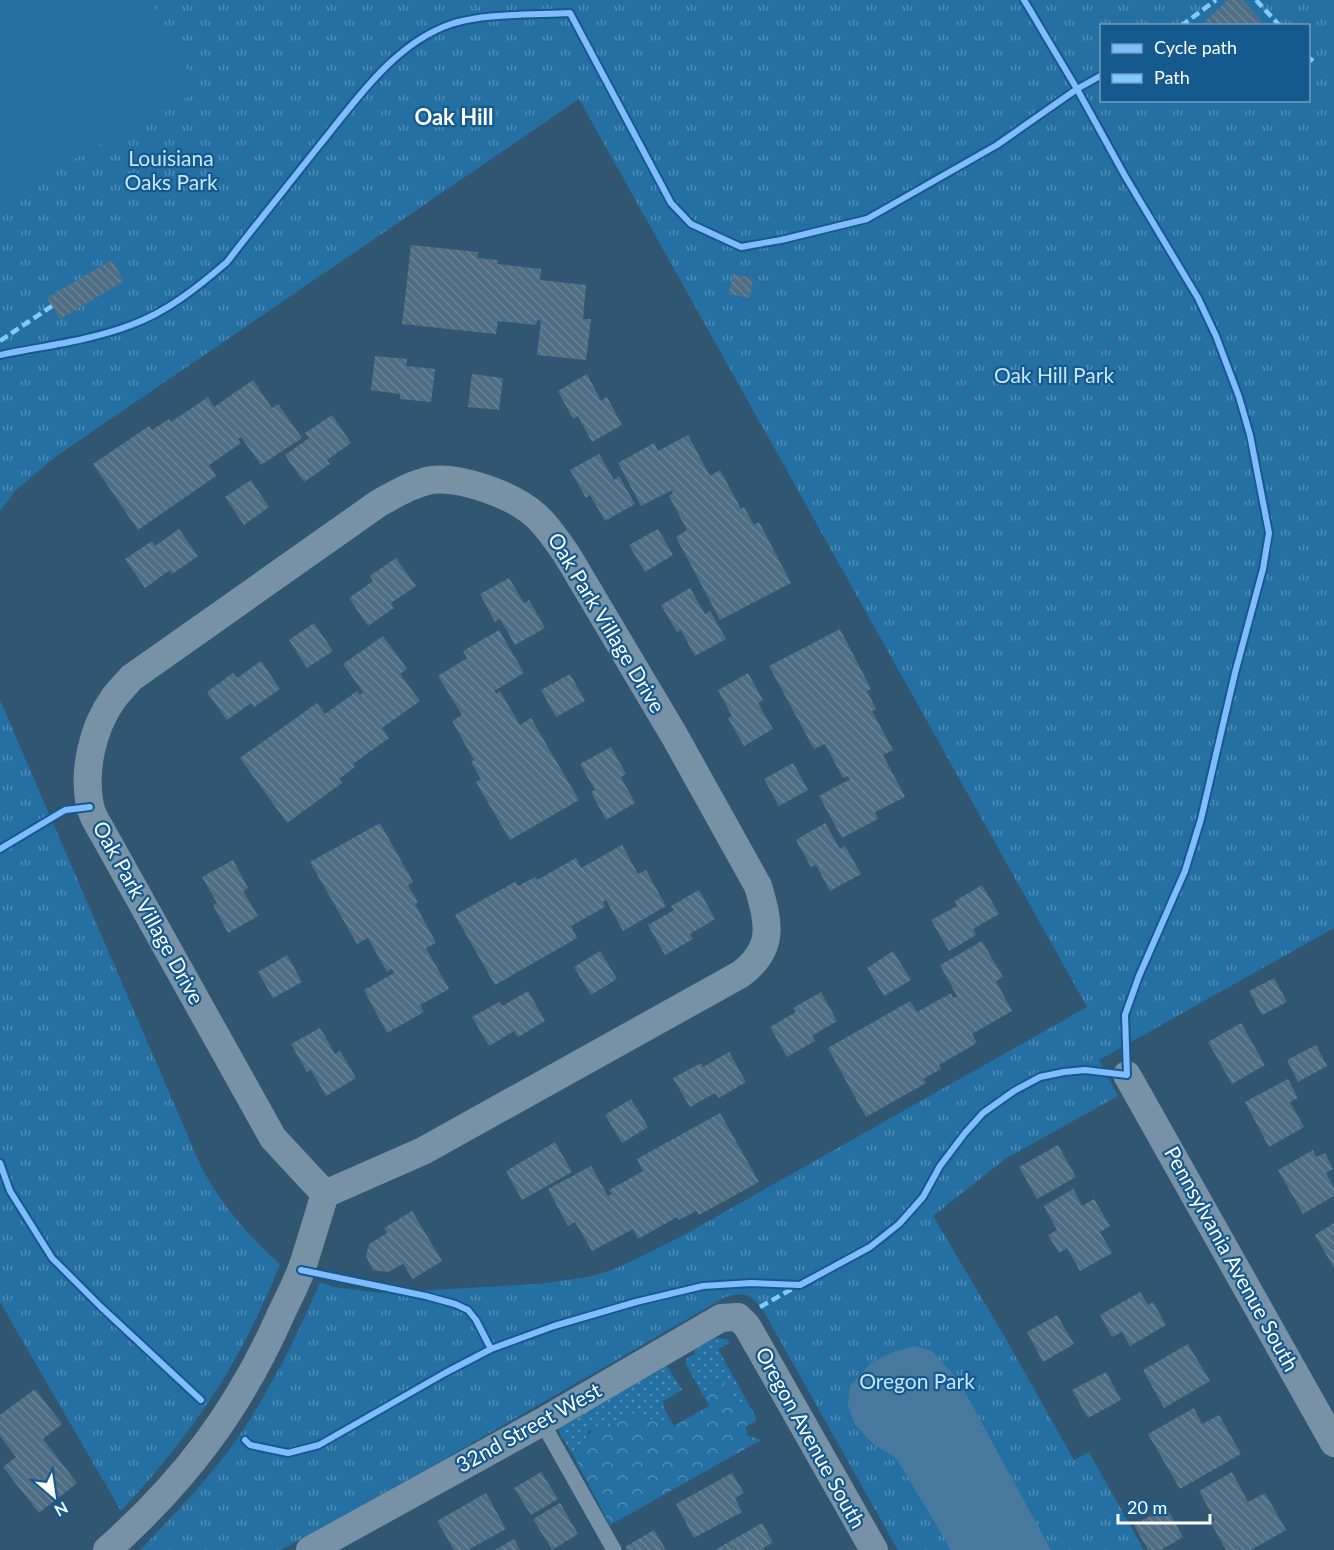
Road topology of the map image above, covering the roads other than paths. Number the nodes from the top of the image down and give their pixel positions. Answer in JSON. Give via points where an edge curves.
{"nodes":[{"id":1,"x":1127,"y":1075,"type":"dead end"},
{"id":2,"x":325,"y":1194,"type":"junction"},
{"id":3,"x":747,"y":1326,"type":"joint"},
{"id":4,"x":542,"y":1422,"type":"junction"},
{"id":5,"x":1334,"y":1443,"type":"edge"},
{"id":6,"x":350,"y":1540,"type":"edge"},
{"id":7,"x":107,"y":1550,"type":"edge"},
{"id":8,"x":310,"y":1550,"type":"edge"},
{"id":9,"x":614,"y":1550,"type":"edge"},
{"id":10,"x":873,"y":1550,"type":"edge"}],
"edges":[{"from":1,"to":5,"type":"street","name":"Pennsylvania Avenue South"},
{"from":2,"to":2,"type":"street","name":"Oak Park Village Drive","via":[[273,1138],[104,835],[90,807],[90,753],[112,700],[131,678],[380,503],[432,480],[463,482],[493,491],[534,514],[567,555],[758,885],[768,928],[765,949],[741,974],[700,997],[423,1151]]},
{"from":2,"to":7,"type":"street","via":[[296,1281],[263,1356],[224,1421],[139,1522]]},
{"from":3,"to":4,"type":"street","name":"32nd Street West","via":[[738,1317],[721,1317]]},
{"from":3,"to":10,"type":"street","name":"Oregon Avenue South"},
{"from":4,"to":6,"type":"street","name":"32nd Street West"},
{"from":4,"to":9,"type":"lane"},
{"from":6,"to":8,"type":"street","name":"32nd Street West"}]}
